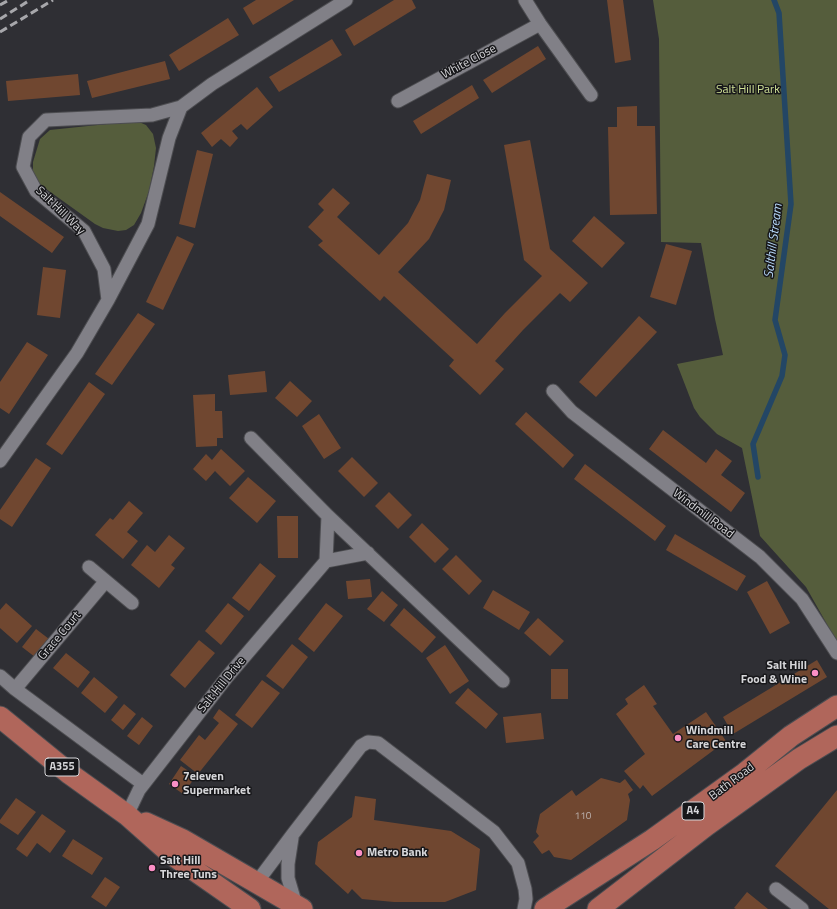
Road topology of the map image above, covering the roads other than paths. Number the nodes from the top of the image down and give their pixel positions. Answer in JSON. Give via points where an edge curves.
{"nodes":[{"id":1,"x":346,"y":0,"type":"edge"},
{"id":2,"x":524,"y":0,"type":"edge"},
{"id":3,"x":540,"y":24,"type":"junction"},
{"id":4,"x":591,"y":95,"type":"dead end"},
{"id":5,"x":398,"y":100,"type":"dead end"},
{"id":6,"x":181,"y":107,"type":"junction"},
{"id":7,"x":108,"y":300,"type":"junction"},
{"id":8,"x":553,"y":390,"type":"dead end"},
{"id":9,"x":251,"y":438,"type":"dead end"},
{"id":10,"x":0,"y":461,"type":"edge"},
{"id":11,"x":328,"y":516,"type":"junction"},
{"id":12,"x":368,"y":553,"type":"junction"},
{"id":13,"x":326,"y":561,"type":"junction"},
{"id":14,"x":89,"y":567,"type":"dead end"},
{"id":15,"x":105,"y":582,"type":"junction"},
{"id":16,"x":132,"y":603,"type":"dead end"},
{"id":17,"x":837,"y":653,"type":"edge"},
{"id":18,"x":0,"y":676,"type":"edge"},
{"id":19,"x":503,"y":681,"type":"dead end"},
{"id":20,"x":15,"y":689,"type":"junction"},
{"id":21,"x":837,"y":706,"type":"edge"},
{"id":22,"x":0,"y":717,"type":"edge"},
{"id":23,"x":834,"y":741,"type":"edge"},
{"id":24,"x":745,"y":773,"type":"junction"},
{"id":25,"x":143,"y":784,"type":"junction"},
{"id":26,"x":757,"y":790,"type":"junction"},
{"id":27,"x":127,"y":815,"type":"junction"},
{"id":28,"x":699,"y":819,"type":"junction"},
{"id":29,"x":293,"y":834,"type":"junction"},
{"id":30,"x":257,"y":882,"type":"junction"},
{"id":31,"x":776,"y":889,"type":"dead end"},
{"id":32,"x":299,"y":907,"type":"edge"},
{"id":33,"x":599,"y":908,"type":"edge"},
{"id":34,"x":250,"y":909,"type":"edge"},
{"id":35,"x":524,"y":909,"type":"edge"},
{"id":36,"x":545,"y":909,"type":"edge"},
{"id":37,"x":802,"y":909,"type":"edge"}],
"edges":[{"from":1,"to":6,"type":"street","name":"Salt Hill Way","via":[[212,84]]},
{"from":2,"to":3,"type":"street"},
{"from":3,"to":4,"type":"street"},
{"from":3,"to":5,"type":"street","name":"White Close"},
{"from":6,"to":7,"type":"street","via":[[169,138],[148,224]]},
{"from":6,"to":7,"type":"street","name":"Salt Hill Way","via":[[152,115],[46,120],[29,137],[23,167],[36,191],[84,231],[104,269]]},
{"from":7,"to":10,"type":"street","via":[[77,353]]},
{"from":8,"to":17,"type":"street","name":"Windmill Road","via":[[572,412],[760,557],[802,599]]},
{"from":9,"to":11,"type":"street"},
{"from":11,"to":12,"type":"street"},
{"from":11,"to":13,"type":"street"},
{"from":12,"to":13,"type":"street"},
{"from":12,"to":19,"type":"street"},
{"from":13,"to":25,"type":"street","name":"Salt Hill Drive","via":[[227,677]]},
{"from":14,"to":15,"type":"street"},
{"from":15,"to":16,"type":"street"},
{"from":15,"to":20,"type":"street","name":"Grace Court"},
{"from":18,"to":20,"type":"street"},
{"from":20,"to":25,"type":"street"},
{"from":21,"to":24,"type":"main road","name":"Bath Road","number":"A4","via":[[791,736]]},
{"from":22,"to":27,"type":"main road","number":"A355","via":[[70,774]]},
{"from":23,"to":26,"type":"main road","name":"Bath Road","number":"A4","via":[[799,759]]},
{"from":24,"to":26,"type":"main road"},
{"from":24,"to":28,"type":"main road","name":"Bath Road","number":"A4"},
{"from":25,"to":27,"type":"street","name":"Salt Hill Drive"},
{"from":26,"to":28,"type":"main road","name":"Bath Road","number":"A4"},
{"from":27,"to":30,"type":"main road","number":"A355","via":[[183,840]]},
{"from":27,"to":34,"type":"main road","number":"A355","via":[[171,854]]},
{"from":28,"to":33,"type":"main road","name":"Bath Road","number":"A4"},
{"from":28,"to":36,"type":"main road","name":"Bath Road","number":"A4","via":[[652,840]]},
{"from":29,"to":30,"type":"street"},
{"from":29,"to":32,"type":"street","via":[[288,878]]},
{"from":29,"to":35,"type":"street","via":[[361,746],[368,742],[378,743],[494,832],[518,863],[525,889]]},
{"from":30,"to":32,"type":"main road","number":"A355"},
{"from":31,"to":37,"type":"street"}]}
